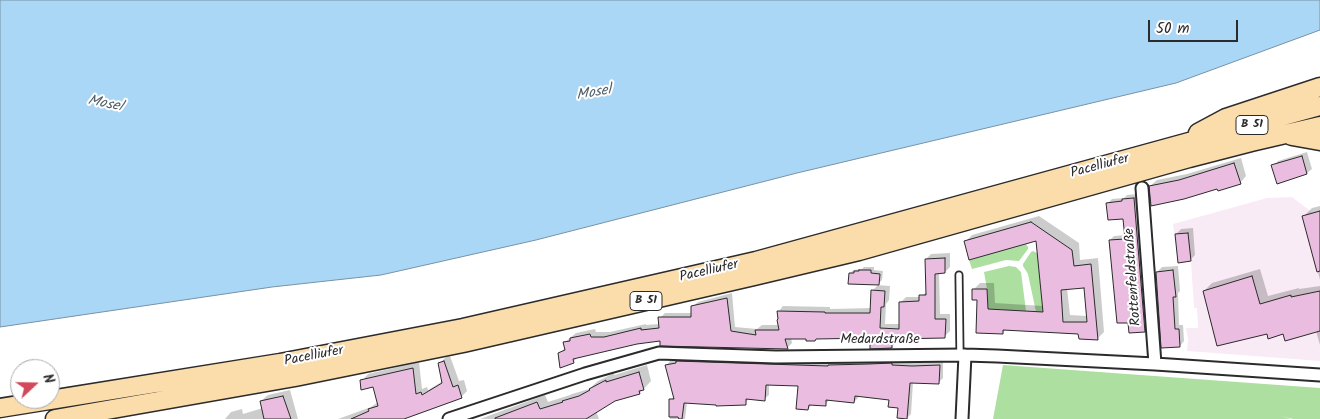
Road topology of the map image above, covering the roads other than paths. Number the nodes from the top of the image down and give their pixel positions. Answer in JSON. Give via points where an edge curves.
{"nodes":[{"id":1,"x":1320,"y":87,"type":"edge"},
{"id":2,"x":1320,"y":106,"type":"edge"},
{"id":3,"x":1320,"y":126,"type":"edge"},
{"id":4,"x":1284,"y":134,"type":"junction"},
{"id":5,"x":1320,"y":141,"type":"edge"},
{"id":6,"x":1184,"y":144,"type":"junction"},
{"id":7,"x":1142,"y":188,"type":"dead end"},
{"id":8,"x":959,"y":275,"type":"dead end"},
{"id":9,"x":962,"y":355,"type":"junction"},
{"id":10,"x":1155,"y":364,"type":"junction"},
{"id":11,"x":1320,"y":375,"type":"edge"},
{"id":12,"x":0,"y":408,"type":"edge"},
{"id":13,"x":55,"y":419,"type":"edge"},
{"id":14,"x":449,"y":419,"type":"edge"},
{"id":15,"x":962,"y":419,"type":"edge"}],
"edges":[{"from":1,"to":6,"type":"main road","via":[[1226,118]]},
{"from":2,"to":6,"type":"main road","name":"Pacelliufer","number":"B 51"},
{"from":3,"to":4,"type":"main road","name":"Pacelliufer","number":"B 51"},
{"from":4,"to":5,"type":"main road"},
{"from":4,"to":13,"type":"main road","name":"Pacelliufer","number":"B 51","via":[[735,281],[463,343],[295,377]]},
{"from":6,"to":12,"type":"main road","name":"Pacelliufer","number":"B 51","via":[[756,262],[463,328],[280,363]]},
{"from":7,"to":10,"type":"street","name":"Rottenfeldstraße"},
{"from":8,"to":9,"type":"lane"},
{"from":9,"to":10,"type":"street","name":"Medardstraße"},
{"from":9,"to":14,"type":"street","name":"Medardstraße","via":[[776,357],[659,354],[585,374]]},
{"from":9,"to":15,"type":"street"},
{"from":10,"to":11,"type":"street","name":"Medardstraße"}]}
